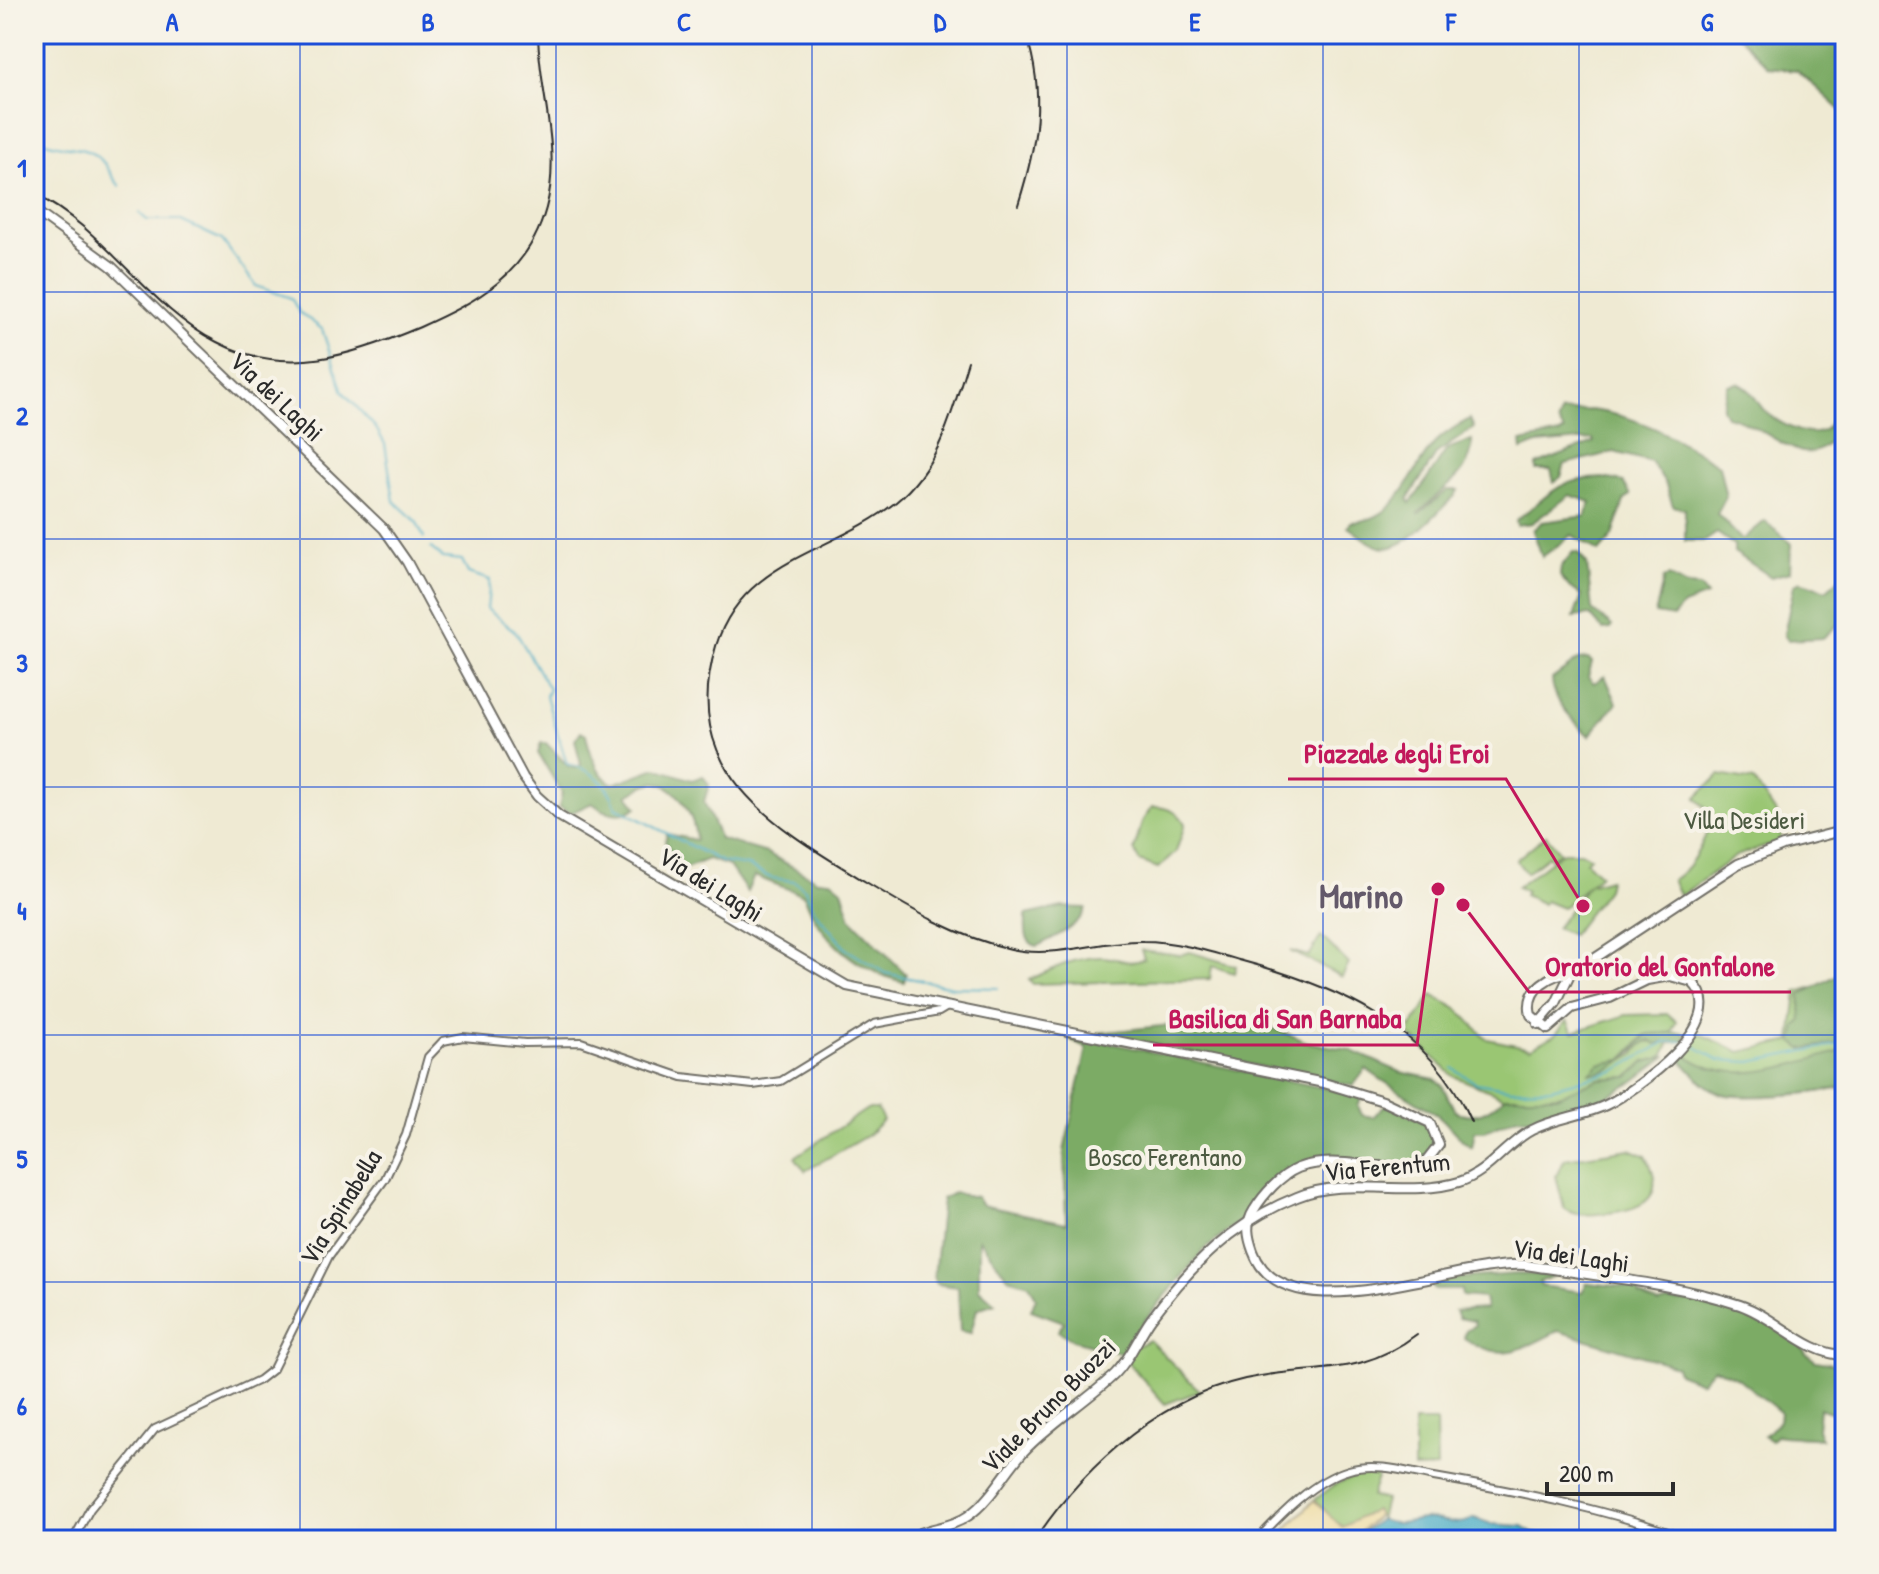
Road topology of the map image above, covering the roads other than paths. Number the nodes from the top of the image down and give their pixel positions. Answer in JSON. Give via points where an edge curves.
{"nodes":[{"id":1,"x":34,"y":210,"type":"edge"},
{"id":2,"x":1845,"y":830,"type":"edge"},
{"id":3,"x":1571,"y":972,"type":"junction"},
{"id":4,"x":949,"y":1006,"type":"junction"},
{"id":5,"x":1538,"y":1024,"type":"junction"},
{"id":6,"x":1273,"y":1187,"type":"junction"},
{"id":7,"x":1265,"y":1201,"type":"junction"},
{"id":8,"x":1272,"y":1210,"type":"junction"},
{"id":9,"x":1253,"y":1217,"type":"junction"},
{"id":10,"x":1230,"y":1236,"type":"junction"},
{"id":11,"x":1252,"y":1242,"type":"junction"},
{"id":12,"x":1845,"y":1355,"type":"edge"},
{"id":13,"x":73,"y":1540,"type":"edge"},
{"id":14,"x":907,"y":1540,"type":"edge"},
{"id":15,"x":1257,"y":1540,"type":"edge"},
{"id":16,"x":1690,"y":1540,"type":"edge"}],
"edges":[{"from":1,"to":4,"type":"main road","name":"Via dei Laghi","via":[[111,266],[380,524],[407,562],[523,777],[549,808],[837,982]]},
{"from":2,"to":3,"type":"main road","via":[[1738,864]]},
{"from":3,"to":5,"type":"main road"},
{"from":3,"to":5,"type":"main road","via":[[1547,979],[1529,1003]]},
{"from":4,"to":6,"type":"main road","name":"Via dei Laghi","via":[[1336,1086],[1420,1116],[1438,1135],[1437,1151],[1420,1165],[1312,1164],[1290,1172]]},
{"from":4,"to":13,"type":"street","name":"Via Spinabella","via":[[874,1024],[780,1081],[753,1085],[682,1077],[581,1042],[463,1037],[441,1042],[428,1057],[406,1135],[384,1182],[329,1256],[274,1367],[259,1380],[155,1429],[97,1499]]},
{"from":5,"to":8,"type":"main road","name":"Via Ferentum","via":[[1550,1028],[1574,1007],[1653,978],[1686,979],[1700,992],[1700,1017],[1691,1037],[1669,1059],[1611,1103],[1533,1129],[1487,1168],[1463,1180],[1424,1186],[1320,1191]]},
{"from":6,"to":7,"type":"main road","name":"Via dei Laghi"},
{"from":6,"to":9,"type":"main road","name":"Via dei Laghi"},
{"from":7,"to":8,"type":"main road"},
{"from":7,"to":9,"type":"main road","name":"Via dei Laghi"},
{"from":8,"to":9,"type":"main road","name":"Via Ferentum"},
{"from":8,"to":11,"type":"main road"},
{"from":9,"to":10,"type":"main road"},
{"from":9,"to":10,"type":"main road"},
{"from":9,"to":11,"type":"main road","name":"Via dei Laghi"},
{"from":10,"to":11,"type":"main road"},
{"from":10,"to":14,"type":"main road","name":"Viale Bruno Buozzi","via":[[1198,1260],[1116,1373],[1023,1452],[972,1513]]},
{"from":11,"to":12,"type":"main road","name":"Via dei Laghi","via":[[1269,1276],[1293,1289],[1372,1291],[1447,1272],[1526,1265],[1727,1301],[1765,1316],[1821,1351]]},
{"from":15,"to":16,"type":"street","via":[[1326,1480],[1370,1467],[1602,1512]]}]}
